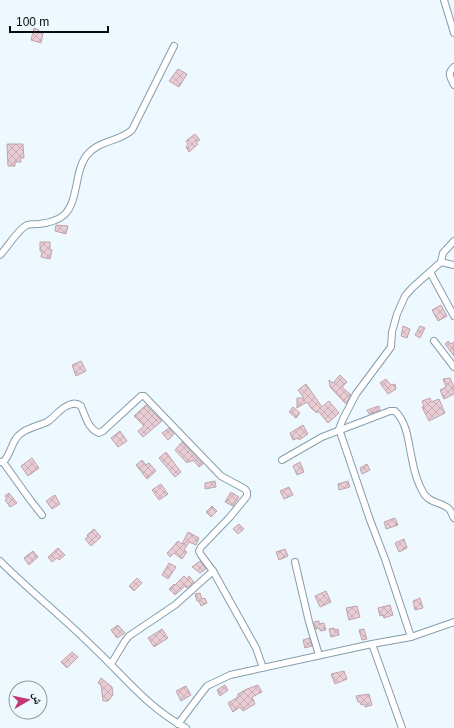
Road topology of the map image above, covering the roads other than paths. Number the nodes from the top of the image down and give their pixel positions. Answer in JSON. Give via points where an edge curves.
{"nodes":[{"id":1,"x":444,"y":0,"type":"edge"},
{"id":2,"x":454,"y":33,"type":"edge"},
{"id":3,"x":174,"y":46,"type":"dead end"},
{"id":4,"x":454,"y":67,"type":"edge"},
{"id":5,"x":454,"y":84,"type":"edge"},
{"id":6,"x":454,"y":241,"type":"edge"},
{"id":7,"x":0,"y":255,"type":"edge"},
{"id":8,"x":441,"y":262,"type":"junction"},
{"id":9,"x":454,"y":265,"type":"edge"},
{"id":10,"x":430,"y":272,"type":"junction"},
{"id":11,"x":454,"y":316,"type":"edge"},
{"id":12,"x":434,"y":341,"type":"dead end"},
{"id":13,"x":454,"y":367,"type":"edge"},
{"id":14,"x":339,"y":429,"type":"junction"},
{"id":15,"x":282,"y":460,"type":"dead end"},
{"id":16,"x":2,"y":462,"type":"edge"},
{"id":17,"x":42,"y":515,"type":"dead end"},
{"id":18,"x":454,"y":518,"type":"edge"},
{"id":19,"x":0,"y":561,"type":"edge"},
{"id":20,"x":295,"y":562,"type":"dead end"},
{"id":21,"x":213,"y":571,"type":"junction"},
{"id":22,"x":454,"y":622,"type":"edge"},
{"id":23,"x":411,"y":638,"type":"junction"},
{"id":24,"x":372,"y":644,"type":"junction"},
{"id":25,"x":319,"y":655,"type":"junction"},
{"id":26,"x":111,"y":664,"type":"junction"},
{"id":27,"x":263,"y":668,"type":"junction"},
{"id":28,"x":178,"y":724,"type":"junction"},
{"id":29,"x":186,"y":728,"type":"edge"},
{"id":30,"x":402,"y":728,"type":"edge"}],
"edges":[{"from":1,"to":2,"type":"street"},
{"from":3,"to":7,"type":"street","via":[[132,130],[96,147],[82,162],[72,203],[66,214],[44,224],[28,224]]},
{"from":4,"to":5,"type":"street","via":[[449,74]]},
{"from":6,"to":8,"type":"street","via":[[443,253]]},
{"from":8,"to":9,"type":"street"},
{"from":8,"to":10,"type":"street"},
{"from":10,"to":11,"type":"street"},
{"from":10,"to":14,"type":"street","via":[[405,296],[397,314],[390,347],[356,394]]},
{"from":12,"to":13,"type":"street"},
{"from":14,"to":15,"type":"street"},
{"from":14,"to":18,"type":"street","via":[[390,411],[396,412],[407,430],[412,460],[424,494],[430,500],[446,506]]},
{"from":14,"to":23,"type":"street"},
{"from":16,"to":17,"type":"street"},
{"from":16,"to":21,"type":"street","via":[[18,436],[48,421],[67,405],[81,406],[90,427],[98,433],[144,396],[221,476],[247,492],[247,496],[230,517],[199,551]]},
{"from":19,"to":26,"type":"street"},
{"from":20,"to":25,"type":"street"},
{"from":21,"to":26,"type":"street","via":[[175,605],[129,636]]},
{"from":21,"to":27,"type":"street","via":[[256,648]]},
{"from":22,"to":23,"type":"street"},
{"from":23,"to":24,"type":"street"},
{"from":24,"to":25,"type":"street"},
{"from":24,"to":30,"type":"street"},
{"from":25,"to":27,"type":"street"},
{"from":26,"to":28,"type":"street","via":[[138,693]]},
{"from":27,"to":28,"type":"street","via":[[230,675],[213,682],[207,686]]},
{"from":28,"to":29,"type":"street"}]}
